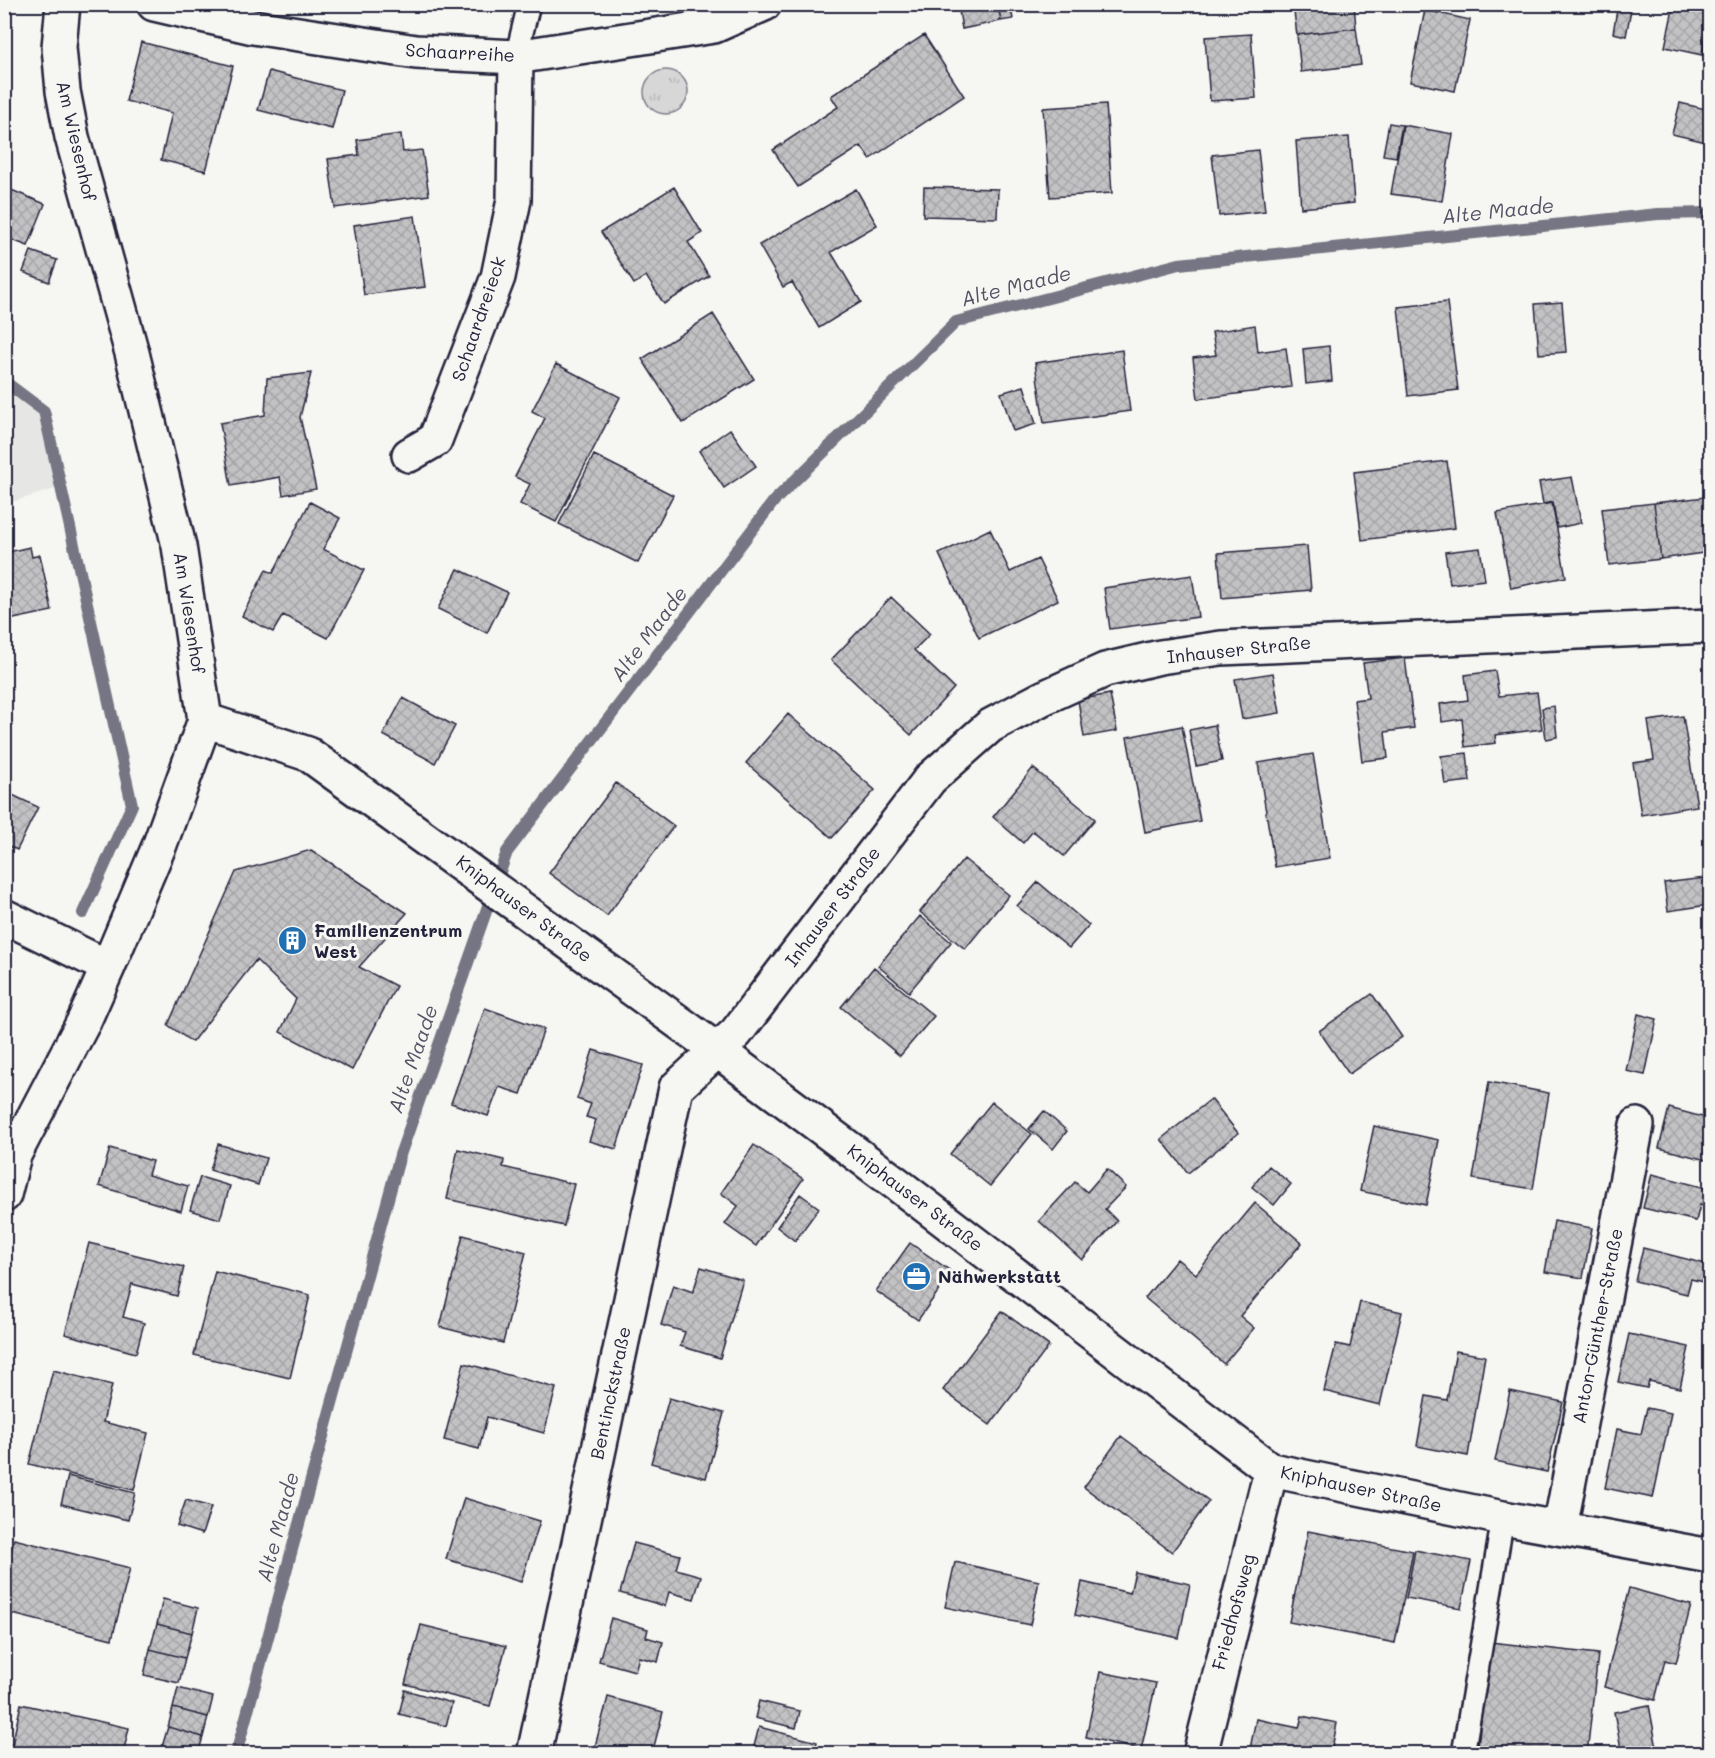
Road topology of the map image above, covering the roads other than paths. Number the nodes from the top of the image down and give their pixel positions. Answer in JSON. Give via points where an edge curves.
{"nodes":[{"id":1,"x":63,"y":4,"type":"edge"},
{"id":2,"x":154,"y":4,"type":"edge"},
{"id":3,"x":529,"y":4,"type":"edge"},
{"id":4,"x":764,"y":4,"type":"edge"},
{"id":5,"x":715,"y":15,"type":"edge"},
{"id":6,"x":516,"y":57,"type":"junction"},
{"id":7,"x":409,"y":455,"type":"dead end"},
{"id":8,"x":1710,"y":626,"type":"edge"},
{"id":9,"x":205,"y":720,"type":"junction"},
{"id":10,"x":4,"y":916,"type":"edge"},
{"id":11,"x":108,"y":968,"type":"junction"},
{"id":12,"x":717,"y":1050,"type":"junction"},
{"id":13,"x":1637,"y":1125,"type":"dead end"},
{"id":14,"x":4,"y":1195,"type":"edge"},
{"id":15,"x":1271,"y":1470,"type":"junction"},
{"id":16,"x":1503,"y":1518,"type":"junction"},
{"id":17,"x":1560,"y":1528,"type":"junction"},
{"id":18,"x":1710,"y":1556,"type":"edge"},
{"id":19,"x":534,"y":1754,"type":"edge"},
{"id":20,"x":1200,"y":1754,"type":"edge"},
{"id":21,"x":1463,"y":1754,"type":"edge"}],
"edges":[{"from":1,"to":9,"type":"street","name":"Am Wiesenhof","via":[[59,47],[65,103],[179,546]]},
{"from":2,"to":6,"type":"street","name":"Schaarreihe","via":[[253,27],[416,52]]},
{"from":3,"to":6,"type":"lane"},
{"from":4,"to":5,"type":"street","name":"Schaarreihe"},
{"from":5,"to":6,"type":"street","name":"Schaarreihe"},
{"from":6,"to":7,"type":"street","name":"Schaardreieck","via":[[514,200],[498,277],[435,440]]},
{"from":8,"to":12,"type":"street","name":"Inhauser Straße","via":[[1221,648],[1105,670],[990,726],[930,779],[736,1033]]},
{"from":9,"to":11,"type":"street","name":"Am Wiesenhof","via":[[160,844]]},
{"from":9,"to":12,"type":"street","name":"Kniphauser Straße","via":[[308,754]]},
{"from":10,"to":11,"type":"street"},
{"from":11,"to":14,"type":"street","name":"Am Wiesenhof","via":[[14,1155]]},
{"from":12,"to":15,"type":"street","name":"Kniphauser Straße"},
{"from":12,"to":19,"type":"street","name":"Bentinckstraße","via":[[675,1088]]},
{"from":13,"to":17,"type":"street","name":"Anton-Günther-Straße"},
{"from":15,"to":16,"type":"street","name":"Kniphauser Straße"},
{"from":15,"to":20,"type":"street","name":"Friedhofsweg"},
{"from":16,"to":17,"type":"street","name":"Kniphauser Straße"},
{"from":16,"to":21,"type":"lane"},
{"from":17,"to":18,"type":"street","name":"Kniphauser Straße"}]}
